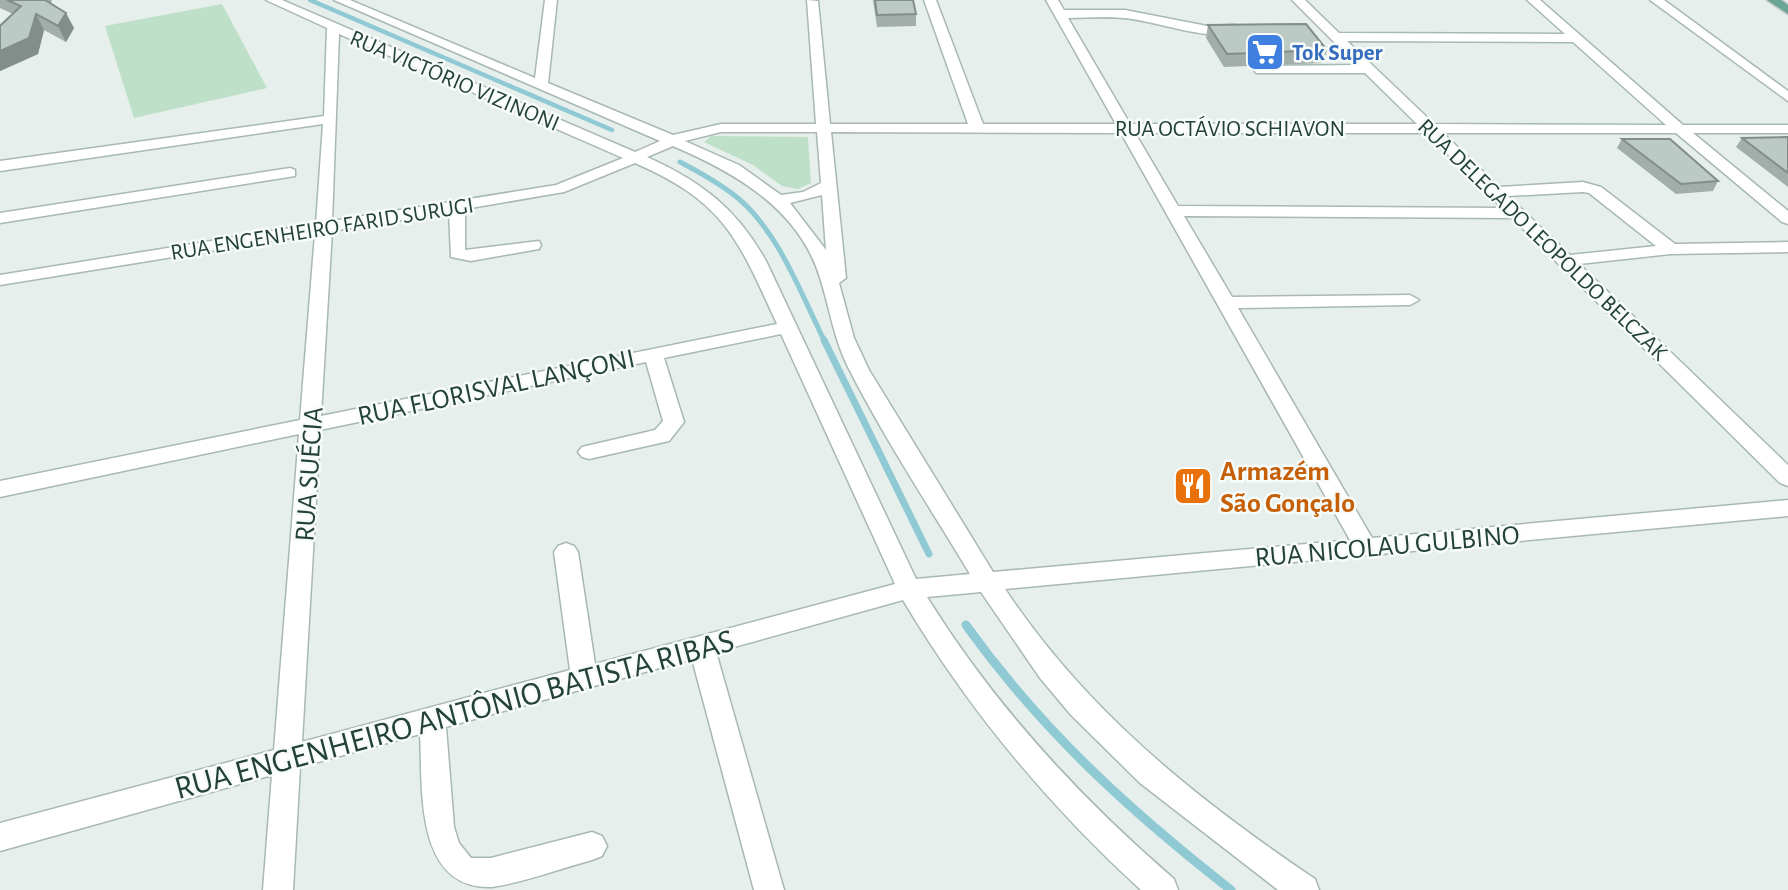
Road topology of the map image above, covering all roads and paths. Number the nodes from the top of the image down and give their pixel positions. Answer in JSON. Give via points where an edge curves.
{"nodes":[{"id":1,"x":272,"y":0,"type":"edge"},
{"id":2,"x":340,"y":0,"type":"edge"},
{"id":3,"x":551,"y":0,"type":"edge"},
{"id":4,"x":930,"y":0,"type":"edge"},
{"id":5,"x":1298,"y":0,"type":"edge"},
{"id":6,"x":1533,"y":0,"type":"edge"},
{"id":7,"x":1656,"y":0,"type":"edge"},
{"id":8,"x":1773,"y":0,"type":"edge"},
{"id":9,"x":812,"y":1,"type":"edge"},
{"id":10,"x":1056,"y":7,"type":"edge"},
{"id":11,"x":1788,"y":10,"type":"edge"},
{"id":12,"x":333,"y":27,"type":"junction"},
{"id":13,"x":1244,"y":29,"type":"edge"},
{"id":14,"x":1307,"y":29,"type":"edge"},
{"id":15,"x":1332,"y":33,"type":"junction"},
{"id":16,"x":1576,"y":38,"type":"junction"},
{"id":17,"x":371,"y":44,"type":"junction"},
{"id":18,"x":546,"y":56,"type":"junction"},
{"id":19,"x":334,"y":57,"type":"junction"},
{"id":20,"x":503,"y":69,"type":"junction"},
{"id":21,"x":1369,"y":69,"type":"junction"},
{"id":22,"x":1262,"y":70,"type":"edge"},
{"id":23,"x":541,"y":86,"type":"junction"},
{"id":24,"x":1788,"y":97,"type":"edge"},
{"id":25,"x":331,"y":119,"type":"junction"},
{"id":26,"x":823,"y":128,"type":"junction"},
{"id":27,"x":976,"y":128,"type":"junction"},
{"id":28,"x":1125,"y":128,"type":"junction"},
{"id":29,"x":1430,"y":129,"type":"junction"},
{"id":30,"x":1680,"y":129,"type":"junction"},
{"id":31,"x":1788,"y":129,"type":"edge"},
{"id":32,"x":674,"y":141,"type":"junction"},
{"id":33,"x":638,"y":159,"type":"junction"},
{"id":34,"x":0,"y":166,"type":"edge"},
{"id":35,"x":290,"y":173,"type":"dead end"},
{"id":36,"x":829,"y":186,"type":"junction"},
{"id":37,"x":1495,"y":192,"type":"junction"},
{"id":38,"x":778,"y":200,"type":"junction"},
{"id":39,"x":457,"y":206,"type":"junction"},
{"id":40,"x":1173,"y":211,"type":"junction"},
{"id":41,"x":1516,"y":213,"type":"junction"},
{"id":42,"x":0,"y":218,"type":"edge"},
{"id":43,"x":1788,"y":219,"type":"edge"},
{"id":44,"x":323,"y":228,"type":"junction"},
{"id":45,"x":533,"y":245,"type":"dead end"},
{"id":46,"x":1788,"y":247,"type":"edge"},
{"id":47,"x":1671,"y":249,"type":"junction"},
{"id":48,"x":1565,"y":261,"type":"junction"},
{"id":49,"x":0,"y":280,"type":"edge"},
{"id":50,"x":1410,"y":300,"type":"dead end"},
{"id":51,"x":1226,"y":303,"type":"junction"},
{"id":52,"x":787,"y":327,"type":"junction"},
{"id":53,"x":842,"y":328,"type":"junction"},
{"id":54,"x":653,"y":354,"type":"junction"},
{"id":55,"x":312,"y":424,"type":"junction"},
{"id":56,"x":589,"y":452,"type":"dead end"},
{"id":57,"x":1788,"y":478,"type":"edge"},
{"id":58,"x":0,"y":488,"type":"edge"},
{"id":59,"x":1788,"y":508,"type":"edge"},
{"id":60,"x":1366,"y":547,"type":"junction"},
{"id":61,"x":566,"y":552,"type":"dead end"},
{"id":62,"x":986,"y":582,"type":"junction"},
{"id":63,"x":909,"y":589,"type":"junction"},
{"id":64,"x":701,"y":645,"type":"junction"},
{"id":65,"x":584,"y":677,"type":"junction"},
{"id":66,"x":432,"y":719,"type":"junction"},
{"id":67,"x":289,"y":758,"type":"junction"},
{"id":68,"x":0,"y":837,"type":"edge"},
{"id":69,"x":592,"y":846,"type":"dead end"},
{"id":70,"x":278,"y":890,"type":"edge"},
{"id":71,"x":769,"y":890,"type":"edge"},
{"id":72,"x":1163,"y":890,"type":"edge"},
{"id":73,"x":1304,"y":890,"type":"edge"}],
"edges":[{"from":1,"to":12,"type":"street","name":"RUA VICTÓRIO VIZINONI"},
{"from":2,"to":20,"type":"street","name":"RUA VICTÓRIO VIZINONI"},
{"from":3,"to":18,"type":"street"},
{"from":4,"to":27,"type":"street"},
{"from":5,"to":15,"type":"street","name":"RUA DELEGADO LEOPOLDO BELCZAK"},
{"from":6,"to":16,"type":"street"},
{"from":7,"to":24,"type":"street"},
{"from":8,"to":11,"type":"main road"},
{"from":9,"to":26,"type":"street"},
{"from":10,"to":13,"type":"street","via":[[1207,30]]},
{"from":10,"to":28,"type":"street"},
{"from":12,"to":17,"type":"street","name":"RUA VICTÓRIO VIZINONI"},
{"from":12,"to":19,"type":"street","name":"RUA SUÉCIA"},
{"from":14,"to":15,"type":"street"},
{"from":15,"to":16,"type":"street"},
{"from":15,"to":21,"type":"street","name":"RUA DELEGADO LEOPOLDO BELCZAK"},
{"from":16,"to":30,"type":"street"},
{"from":17,"to":19,"type":"street","via":[[346,49]]},
{"from":17,"to":33,"type":"street","name":"RUA VICTÓRIO VIZINONI"},
{"from":18,"to":20,"type":"street"},
{"from":18,"to":23,"type":"street"},
{"from":19,"to":25,"type":"street","name":"RUA SUÉCIA"},
{"from":20,"to":23,"type":"street","name":"RUA VICTÓRIO VIZINONI"},
{"from":21,"to":22,"type":"street"},
{"from":21,"to":29,"type":"street","name":"RUA DELEGADO LEOPOLDO BELCZAK"},
{"from":23,"to":32,"type":"street","name":"RUA VICTÓRIO VIZINONI"},
{"from":25,"to":34,"type":"street"},
{"from":25,"to":44,"type":"street","name":"RUA SUÉCIA"},
{"from":26,"to":27,"type":"street","name":"RUA OCTÁVIO SCHIAVON"},
{"from":26,"to":32,"type":"street","name":"RUA OCTÁVIO SCHIAVON","via":[[721,128]]},
{"from":26,"to":36,"type":"street"},
{"from":27,"to":28,"type":"street","name":"RUA OCTÁVIO SCHIAVON"},
{"from":28,"to":29,"type":"street","name":"RUA OCTÁVIO SCHIAVON"},
{"from":28,"to":40,"type":"street"},
{"from":29,"to":30,"type":"street","name":"RUA OCTÁVIO SCHIAVON"},
{"from":29,"to":37,"type":"street","name":"RUA DELEGADO LEOPOLDO BELCZAK"},
{"from":30,"to":31,"type":"street","name":"RUA OCTÁVIO SCHIAVON"},
{"from":30,"to":43,"type":"street"},
{"from":32,"to":33,"type":"street","name":"RUA ENGENHEIRO FARID SURUGI"},
{"from":32,"to":38,"type":"street","name":"RUA VICTÓRIO VIZINONI","via":[[732,167]]},
{"from":33,"to":39,"type":"street","name":"RUA ENGENHEIRO FARID SURUGI","via":[[573,186]]},
{"from":33,"to":52,"type":"street","name":"RUA VICTÓRIO VIZINONI","via":[[704,193],[728,213],[746,240]]},
{"from":35,"to":42,"type":"street"},
{"from":36,"to":38,"type":"street","via":[[807,196]]},
{"from":36,"to":53,"type":"street"},
{"from":37,"to":41,"type":"street","name":"RUA DELEGADO LEOPOLDO BELCZAK"},
{"from":37,"to":47,"type":"street","via":[[1595,190]]},
{"from":38,"to":53,"type":"street","name":"RUA VICTÓRIO VIZINONI","via":[[817,245]]},
{"from":39,"to":44,"type":"street","name":"RUA ENGENHEIRO FARID SURUGI"},
{"from":39,"to":45,"type":"street","via":[[457,253],[471,256]]},
{"from":40,"to":41,"type":"street"},
{"from":40,"to":51,"type":"street"},
{"from":41,"to":48,"type":"street","name":"RUA DELEGADO LEOPOLDO BELCZAK"},
{"from":44,"to":49,"type":"street","name":"RUA ENGENHEIRO FARID SURUGI"},
{"from":44,"to":55,"type":"street","name":"RUA SUÉCIA"},
{"from":46,"to":47,"type":"street"},
{"from":47,"to":48,"type":"street"},
{"from":48,"to":57,"type":"street","name":"RUA DELEGADO LEOPOLDO BELCZAK"},
{"from":50,"to":51,"type":"street"},
{"from":51,"to":60,"type":"street"},
{"from":52,"to":54,"type":"street","name":"RUA FLORISVAL LANÇONI"},
{"from":52,"to":63,"type":"street","name":"RUA VICTÓRIO VIZINONI"},
{"from":53,"to":62,"type":"street","via":[[864,377]]},
{"from":54,"to":55,"type":"street","name":"RUA FLORISVAL LANÇONI"},
{"from":54,"to":56,"type":"street","via":[[674,422],[669,430],[662,436]]},
{"from":55,"to":58,"type":"street","name":"RUA FLORISVAL LANÇONI"},
{"from":55,"to":67,"type":"street","name":"RUA SUÉCIA"},
{"from":59,"to":60,"type":"street","name":"RUA NICOLAU GULBINO"},
{"from":60,"to":62,"type":"street","name":"RUA NICOLAU GULBINO"},
{"from":61,"to":65,"type":"street"},
{"from":62,"to":63,"type":"street","name":"RUA NICOLAU GULBINO"},
{"from":62,"to":73,"type":"street","via":[[1054,676],[1094,720],[1190,808]]},
{"from":63,"to":64,"type":"street","name":"RUA ENGENHEIRO ANTÔNIO BATISTA RIBAS"},
{"from":63,"to":72,"type":"street","name":"RUA VICTÓRIO VIZINONI","via":[[968,683],[1012,741]]},
{"from":64,"to":65,"type":"street","name":"RUA ENGENHEIRO ANTÔNIO BATISTA RIBAS"},
{"from":64,"to":71,"type":"street"},
{"from":65,"to":66,"type":"street","name":"RUA ENGENHEIRO ANTÔNIO BATISTA RIBAS"},
{"from":66,"to":67,"type":"street","name":"RUA ENGENHEIRO ANTÔNIO BATISTA RIBAS"},
{"from":66,"to":69,"type":"street","via":[[440,827],[446,850],[464,872],[491,873]]},
{"from":67,"to":68,"type":"street","name":"RUA ENGENHEIRO ANTÔNIO BATISTA RIBAS"},
{"from":67,"to":70,"type":"street","name":"RUA SUÉCIA"}]}
